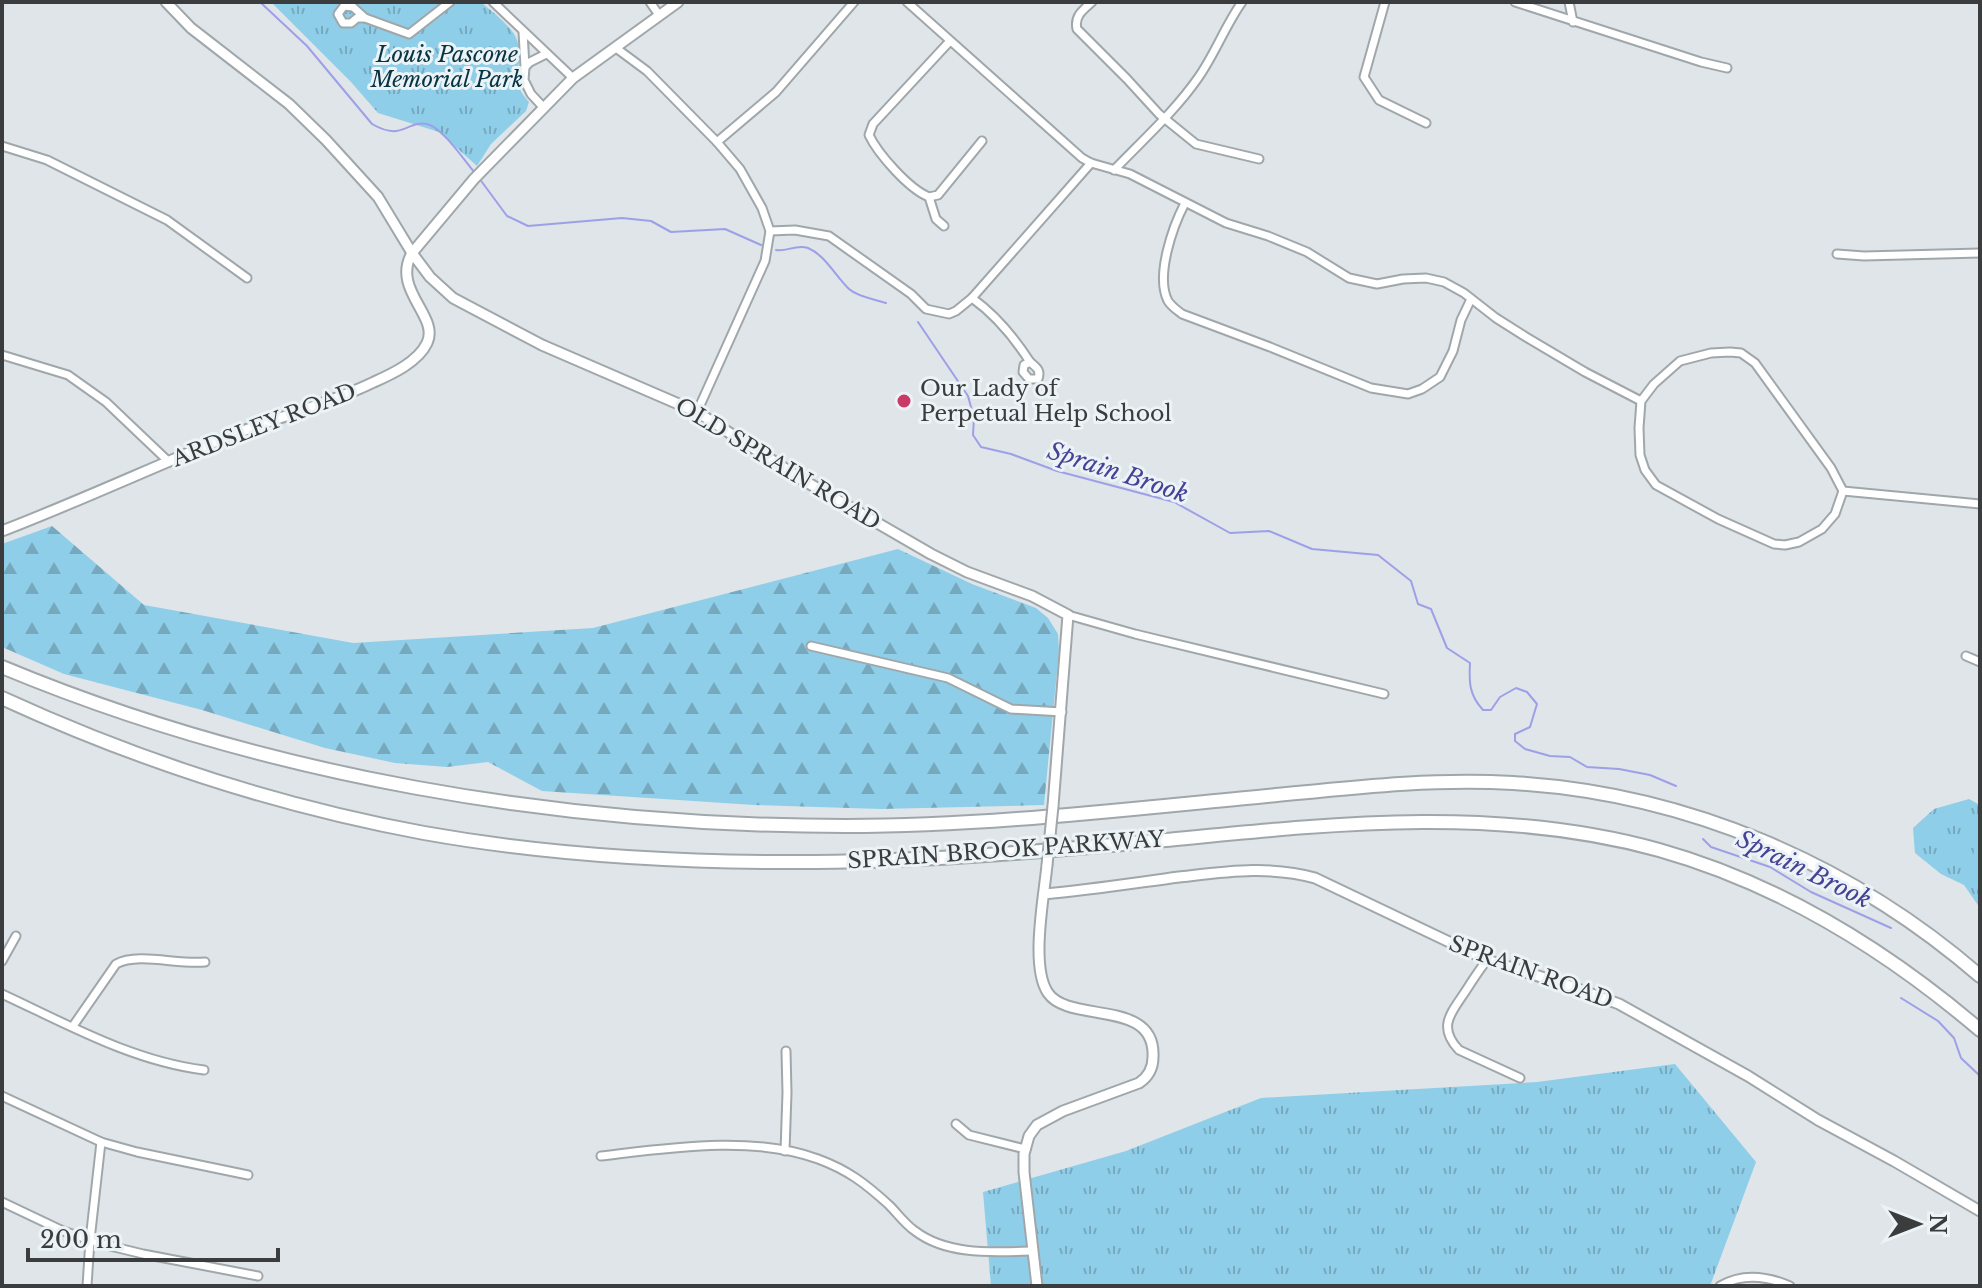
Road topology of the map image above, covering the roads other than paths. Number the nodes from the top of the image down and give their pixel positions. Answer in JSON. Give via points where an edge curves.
{"nodes":[{"id":1,"x":166,"y":2,"type":"edge"},
{"id":2,"x":450,"y":2,"type":"edge"},
{"id":3,"x":493,"y":2,"type":"edge"},
{"id":4,"x":650,"y":2,"type":"edge"},
{"id":5,"x":678,"y":2,"type":"edge"},
{"id":6,"x":854,"y":2,"type":"edge"},
{"id":7,"x":907,"y":2,"type":"edge"},
{"id":8,"x":1092,"y":2,"type":"edge"},
{"id":9,"x":1242,"y":2,"type":"edge"},
{"id":10,"x":1385,"y":2,"type":"edge"},
{"id":11,"x":1515,"y":2,"type":"edge"},
{"id":12,"x":1569,"y":2,"type":"edge"},
{"id":13,"x":659,"y":15,"type":"junction"},
{"id":14,"x":365,"y":18,"type":"dead end"},
{"id":15,"x":1573,"y":22,"type":"junction"},
{"id":16,"x":523,"y":32,"type":"junction"},
{"id":17,"x":950,"y":41,"type":"junction"},
{"id":18,"x":616,"y":48,"type":"junction"},
{"id":19,"x":546,"y":54,"type":"junction"},
{"id":20,"x":525,"y":67,"type":"junction"},
{"id":21,"x":1727,"y":68,"type":"dead end"},
{"id":22,"x":573,"y":78,"type":"junction"},
{"id":23,"x":544,"y":108,"type":"junction"},
{"id":24,"x":1164,"y":118,"type":"junction"},
{"id":25,"x":1426,"y":123,"type":"dead end"},
{"id":26,"x":982,"y":141,"type":"dead end"},
{"id":27,"x":717,"y":142,"type":"junction"},
{"id":28,"x":2,"y":146,"type":"edge"},
{"id":29,"x":1259,"y":159,"type":"dead end"},
{"id":30,"x":1091,"y":163,"type":"junction"},
{"id":31,"x":1114,"y":170,"type":"junction"},
{"id":32,"x":929,"y":197,"type":"junction"},
{"id":33,"x":1185,"y":203,"type":"junction"},
{"id":34,"x":944,"y":226,"type":"dead end"},
{"id":35,"x":770,"y":231,"type":"junction"},
{"id":36,"x":412,"y":253,"type":"junction"},
{"id":37,"x":1980,"y":253,"type":"edge"},
{"id":38,"x":1837,"y":254,"type":"dead end"},
{"id":39,"x":247,"y":278,"type":"dead end"},
{"id":40,"x":972,"y":298,"type":"junction"},
{"id":41,"x":1471,"y":299,"type":"junction"},
{"id":42,"x":2,"y":355,"type":"edge"},
{"id":43,"x":1030,"y":362,"type":"dead end"},
{"id":44,"x":1641,"y":401,"type":"junction"},
{"id":45,"x":697,"y":412,"type":"junction"},
{"id":46,"x":168,"y":461,"type":"junction"},
{"id":47,"x":1843,"y":491,"type":"junction"},
{"id":48,"x":1980,"y":504,"type":"edge"},
{"id":49,"x":2,"y":531,"type":"edge"},
{"id":50,"x":1068,"y":615,"type":"junction"},
{"id":51,"x":811,"y":646,"type":"dead end"},
{"id":52,"x":1966,"y":656,"type":"dead end"},
{"id":53,"x":1980,"y":662,"type":"edge"},
{"id":54,"x":2,"y":667,"type":"edge"},
{"id":55,"x":1384,"y":694,"type":"dead end"},
{"id":56,"x":2,"y":698,"type":"edge"},
{"id":57,"x":1062,"y":712,"type":"junction"},
{"id":58,"x":1044,"y":894,"type":"junction"},
{"id":59,"x":16,"y":936,"type":"dead end"},
{"id":60,"x":1487,"y":960,"type":"junction"},
{"id":61,"x":2,"y":961,"type":"edge"},
{"id":62,"x":205,"y":962,"type":"dead end"},
{"id":63,"x":1980,"y":976,"type":"edge"},
{"id":64,"x":2,"y":994,"type":"edge"},
{"id":65,"x":73,"y":1026,"type":"junction"},
{"id":66,"x":1980,"y":1030,"type":"edge"},
{"id":67,"x":786,"y":1051,"type":"dead end"},
{"id":68,"x":204,"y":1070,"type":"dead end"},
{"id":69,"x":1520,"y":1078,"type":"dead end"},
{"id":70,"x":2,"y":1096,"type":"edge"},
{"id":71,"x":956,"y":1124,"type":"dead end"},
{"id":72,"x":101,"y":1142,"type":"junction"},
{"id":73,"x":1025,"y":1149,"type":"junction"},
{"id":74,"x":785,"y":1151,"type":"junction"},
{"id":75,"x":601,"y":1156,"type":"dead end"},
{"id":76,"x":248,"y":1175,"type":"dead end"},
{"id":77,"x":2,"y":1202,"type":"edge"},
{"id":78,"x":1980,"y":1211,"type":"edge"},
{"id":79,"x":90,"y":1240,"type":"junction"},
{"id":80,"x":1033,"y":1251,"type":"junction"},
{"id":81,"x":258,"y":1276,"type":"dead end"},
{"id":82,"x":87,"y":1286,"type":"edge"},
{"id":83,"x":1037,"y":1286,"type":"edge"},
{"id":84,"x":1720,"y":1286,"type":"edge"},
{"id":85,"x":1790,"y":1286,"type":"edge"}],
"edges":[{"from":1,"to":36,"type":"street","name":"OLD SPRAIN ROAD","via":[[326,140],[378,197]]},
{"from":2,"to":14,"type":"street","via":[[409,34]]},
{"from":3,"to":16,"type":"street"},
{"from":4,"to":13,"type":"street"},
{"from":5,"to":13,"type":"street"},
{"from":6,"to":27,"type":"street","via":[[776,92]]},
{"from":7,"to":17,"type":"street"},
{"from":8,"to":24,"type":"street","via":[[1078,16],[1077,29]]},
{"from":9,"to":24,"type":"street","via":[[1198,79]]},
{"from":10,"to":25,"type":"street","via":[[1364,77],[1379,100]]},
{"from":11,"to":15,"type":"street"},
{"from":12,"to":15,"type":"street"},
{"from":13,"to":18,"type":"street"},
{"from":15,"to":21,"type":"street"},
{"from":16,"to":19,"type":"street"},
{"from":16,"to":20,"type":"street"},
{"from":17,"to":30,"type":"street"},
{"from":17,"to":32,"type":"street","via":[[873,124],[869,135],[912,187]]},
{"from":18,"to":22,"type":"street"},
{"from":18,"to":27,"type":"street","via":[[647,71]]},
{"from":19,"to":20,"type":"street"},
{"from":19,"to":22,"type":"street"},
{"from":20,"to":23,"type":"street","via":[[527,88]]},
{"from":22,"to":23,"type":"street"},
{"from":23,"to":36,"type":"street"},
{"from":24,"to":29,"type":"street","via":[[1196,144]]},
{"from":24,"to":31,"type":"street"},
{"from":26,"to":32,"type":"street","via":[[938,195]]},
{"from":27,"to":35,"type":"street","via":[[740,169]]},
{"from":28,"to":39,"type":"street","via":[[47,160],[167,220]]},
{"from":30,"to":31,"type":"street"},
{"from":30,"to":40,"type":"street"},
{"from":31,"to":33,"type":"street"},
{"from":32,"to":34,"type":"street"},
{"from":33,"to":41,"type":"street","via":[[1307,252],[1349,278],[1377,284],[1426,278]]},
{"from":33,"to":41,"type":"street","via":[[1163,269],[1174,308],[1371,388],[1408,394],[1440,377]]},
{"from":35,"to":40,"type":"street","via":[[829,236],[926,309],[949,314]]},
{"from":35,"to":45,"type":"street","via":[[765,261]]},
{"from":36,"to":45,"type":"street","name":"OLD SPRAIN ROAD","via":[[453,298],[542,345]]},
{"from":36,"to":46,"type":"street","name":"ARDSLEY ROAD","via":[[406,275],[429,333],[414,358],[371,384]]},
{"from":37,"to":38,"type":"street"},
{"from":40,"to":43,"type":"street","via":[[1014,337]]},
{"from":41,"to":44,"type":"street","via":[[1526,337]]},
{"from":42,"to":46,"type":"street","via":[[68,375],[106,402]]},
{"from":44,"to":47,"type":"street","via":[[1680,361],[1741,353],[1755,363]]},
{"from":44,"to":47,"type":"street","via":[[1640,455],[1656,485],[1763,540],[1785,545],[1822,529],[1835,514]]},
{"from":45,"to":50,"type":"street","name":"OLD SPRAIN ROAD","via":[[931,554]]},
{"from":46,"to":49,"type":"street","name":"ARDSLEY ROAD"},
{"from":47,"to":48,"type":"street"},
{"from":50,"to":55,"type":"street","name":"OLD SPRAIN ROAD"},
{"from":50,"to":57,"type":"street"},
{"from":51,"to":57,"type":"street","via":[[948,678],[1011,709]]},
{"from":52,"to":53,"type":"street"},
{"from":54,"to":63,"type":"highway","name":"SPRAIN BROOK PARKWAY","via":[[159,723],[335,771],[485,799],[667,820],[925,825],[1424,782],[1575,789],[1694,816],[1793,854],[1887,905]]},
{"from":56,"to":66,"type":"highway","name":"SPRAIN BROOK PARKWAY","via":[[159,763],[306,807],[425,833],[591,854],[728,861],[912,860],[1397,822],[1507,824],[1583,833],[1686,858],[1799,905],[1877,951]]},
{"from":57,"to":58,"type":"street","bridge":true},
{"from":58,"to":60,"type":"street","name":"SPRAIN ROAD","via":[[1224,872],[1294,872]]},
{"from":58,"to":73,"type":"street","via":[[1039,953],[1041,980],[1049,994],[1068,1005],[1143,1027],[1151,1040],[1153,1061],[1147,1078],[1139,1083],[1037,1125]]},
{"from":59,"to":61,"type":"street"},
{"from":60,"to":69,"type":"street","via":[[1450,1013],[1447,1027],[1459,1050]]},
{"from":60,"to":78,"type":"street","name":"SPRAIN ROAD","via":[[1619,1004]]},
{"from":62,"to":65,"type":"street","via":[[124,960]]},
{"from":64,"to":65,"type":"street"},
{"from":65,"to":68,"type":"street","via":[[175,1067]]},
{"from":67,"to":74,"type":"street"},
{"from":70,"to":72,"type":"street"},
{"from":71,"to":73,"type":"street","via":[[969,1135]]},
{"from":72,"to":76,"type":"street"},
{"from":72,"to":79,"type":"street"},
{"from":73,"to":80,"type":"street"},
{"from":74,"to":75,"type":"street","via":[[721,1146]]},
{"from":74,"to":80,"type":"street","via":[[817,1158],[856,1176],[915,1231],[934,1241],[964,1250]]},
{"from":77,"to":79,"type":"street"},
{"from":79,"to":81,"type":"street"},
{"from":79,"to":82,"type":"street"},
{"from":80,"to":83,"type":"street"},
{"from":84,"to":85,"type":"street","via":[[1756,1277]]}]}
